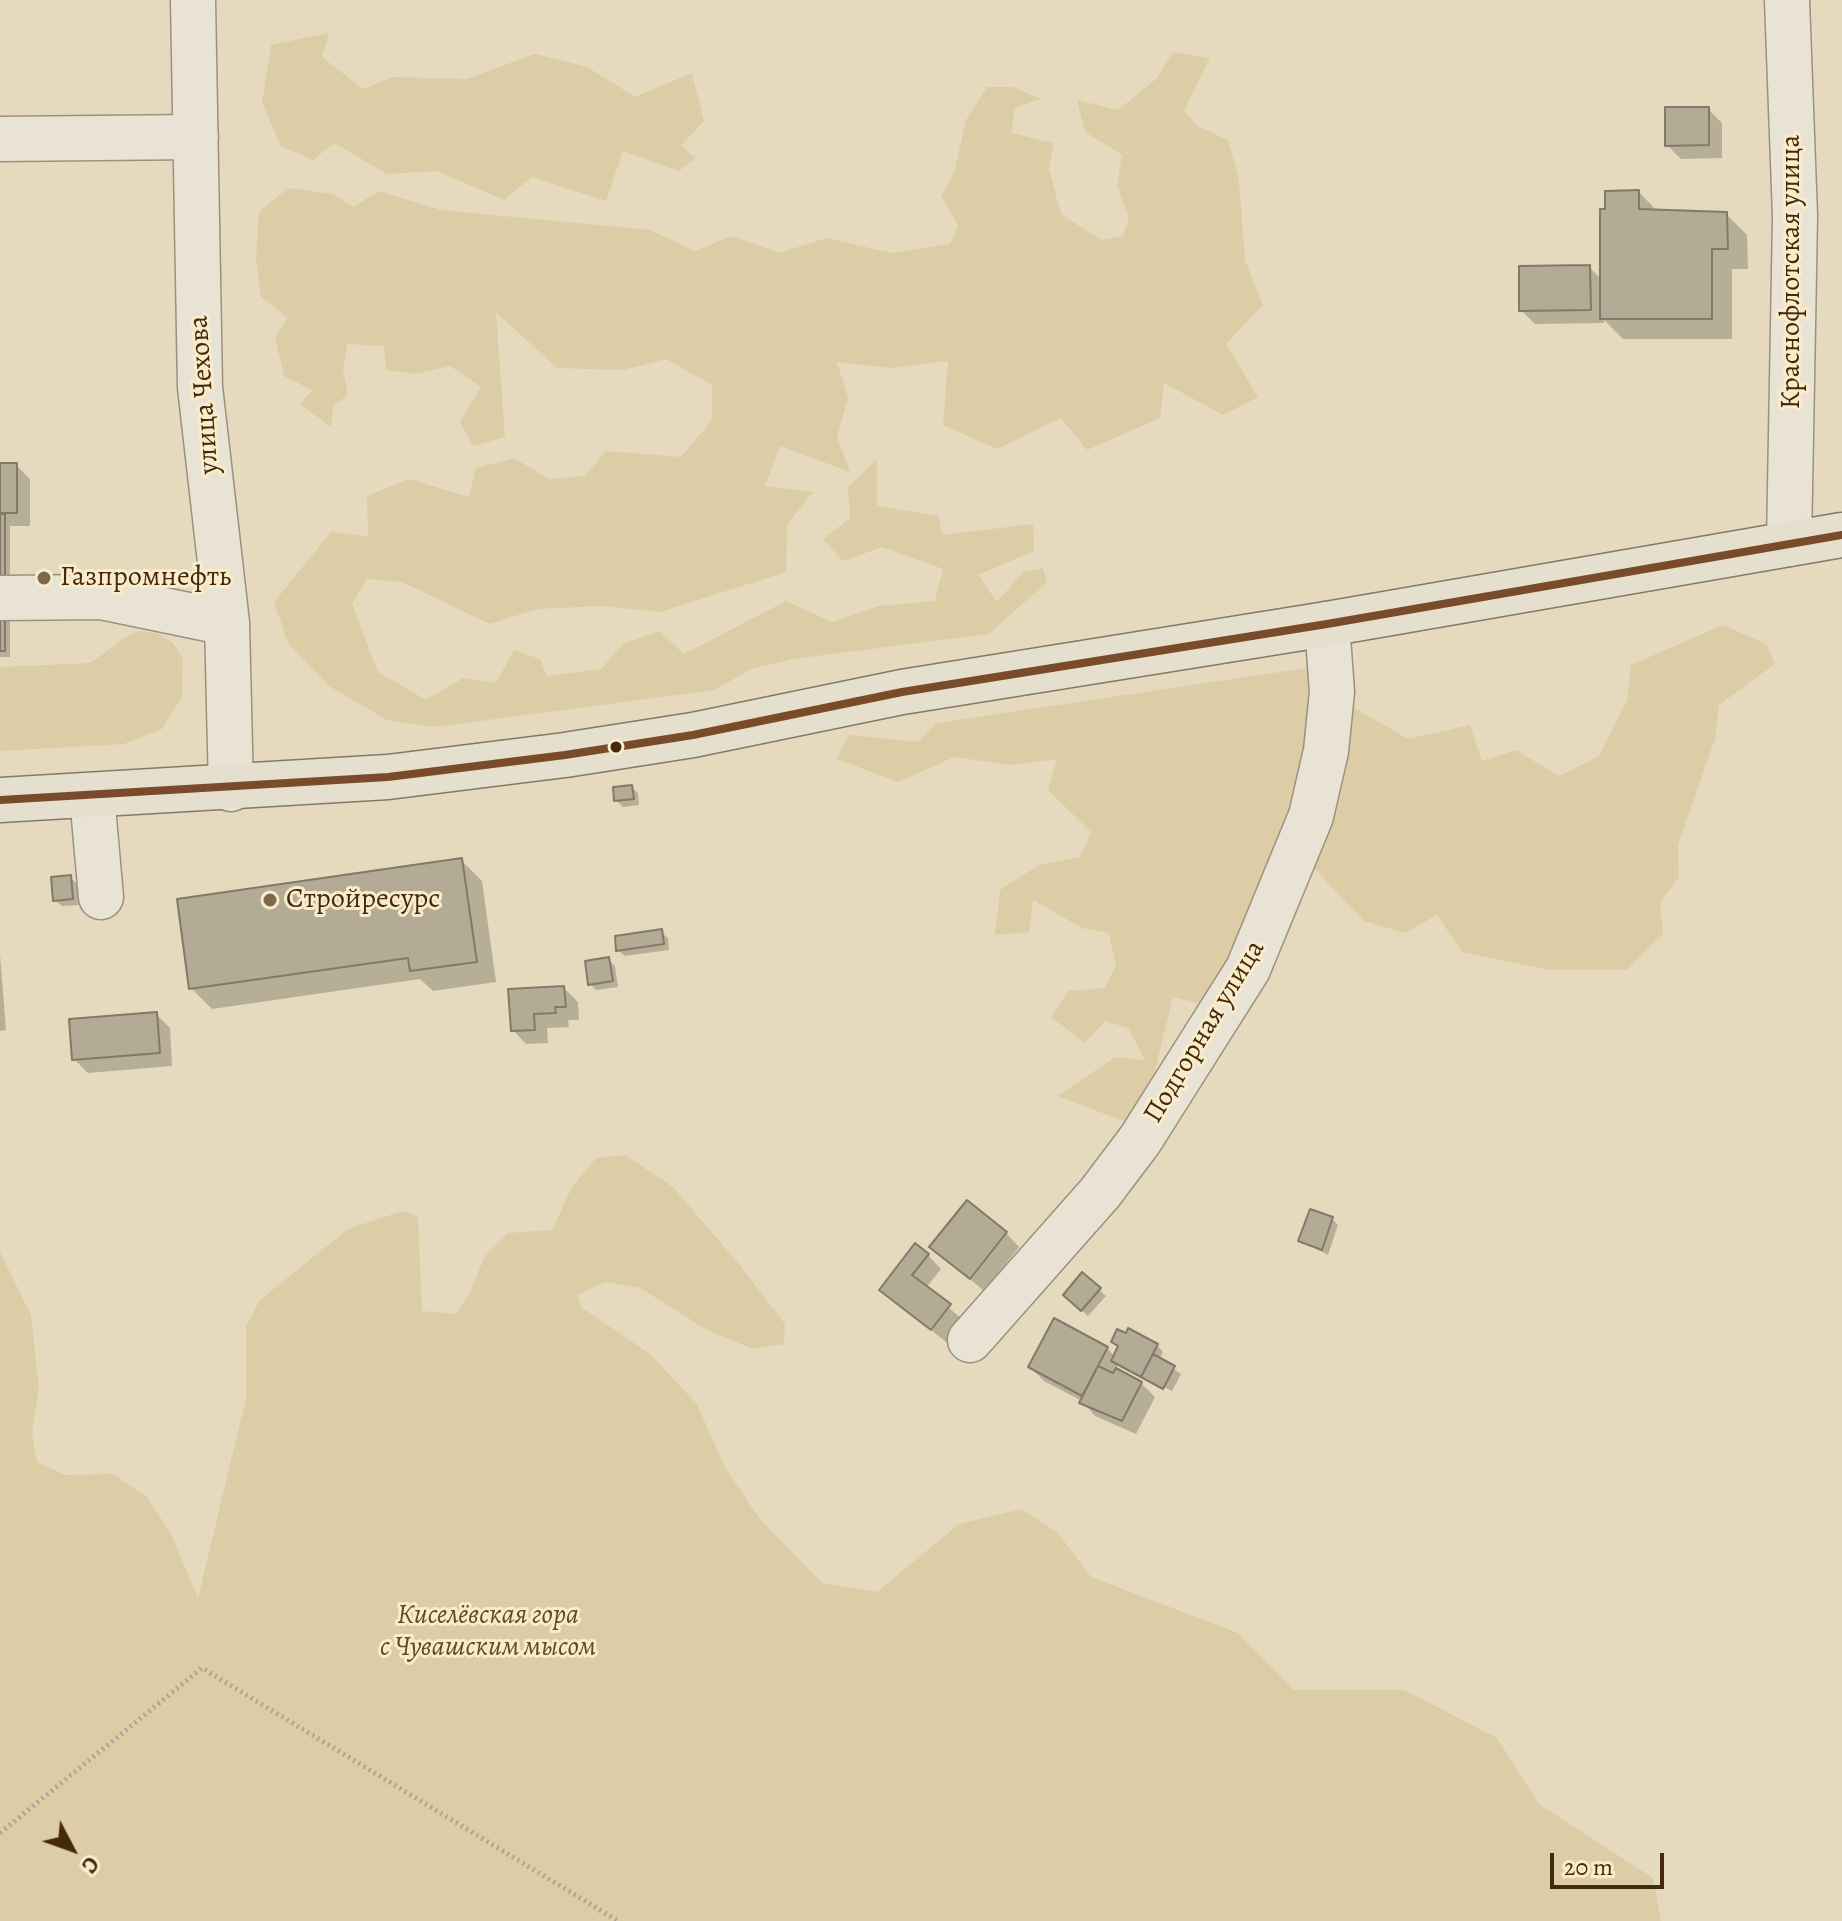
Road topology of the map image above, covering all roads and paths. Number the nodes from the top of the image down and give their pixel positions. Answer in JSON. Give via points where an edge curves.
{"nodes":[{"id":1,"x":193,"y":0,"type":"edge"},
{"id":2,"x":1787,"y":0,"type":"edge"},
{"id":3,"x":196,"y":137,"type":"junction"},
{"id":4,"x":0,"y":139,"type":"edge"},
{"id":5,"x":1842,"y":535,"type":"edge"},
{"id":6,"x":1789,"y":544,"type":"junction"},
{"id":7,"x":0,"y":598,"type":"edge"},
{"id":8,"x":227,"y":623,"type":"junction"},
{"id":9,"x":1327,"y":624,"type":"junction"},
{"id":10,"x":231,"y":789,"type":"junction"},
{"id":11,"x":92,"y":796,"type":"junction"},
{"id":12,"x":0,"y":800,"type":"edge"},
{"id":13,"x":101,"y":897,"type":"dead end"},
{"id":14,"x":970,"y":1340,"type":"dead end"},
{"id":15,"x":0,"y":1833,"type":"edge"},
{"id":16,"x":618,"y":1921,"type":"edge"}],
"edges":[{"from":1,"to":3,"type":"street","name":"улица Чехова"},
{"from":2,"to":6,"type":"street","name":"Краснофлотская улица","via":[[1795,216]]},
{"from":3,"to":4,"type":"street"},
{"from":3,"to":8,"type":"street","name":"улица Чехова","via":[[200,387]]},
{"from":5,"to":6,"type":"main road"},
{"from":6,"to":9,"type":"main road"},
{"from":7,"to":8,"type":"street","via":[[101,597]]},
{"from":8,"to":10,"type":"street","name":"улица Чехова"},
{"from":9,"to":10,"type":"main road","via":[[902,692],[565,755]]},
{"from":9,"to":14,"type":"street","name":"Подгорная улица","via":[[1332,692],[1323,764],[1311,816],[1248,969],[1140,1140],[1090,1205]]},
{"from":10,"to":11,"type":"main road"},
{"from":11,"to":12,"type":"main road"},
{"from":11,"to":13,"type":"street"},
{"from":15,"to":16,"type":"path","via":[[202,1668]]}]}
